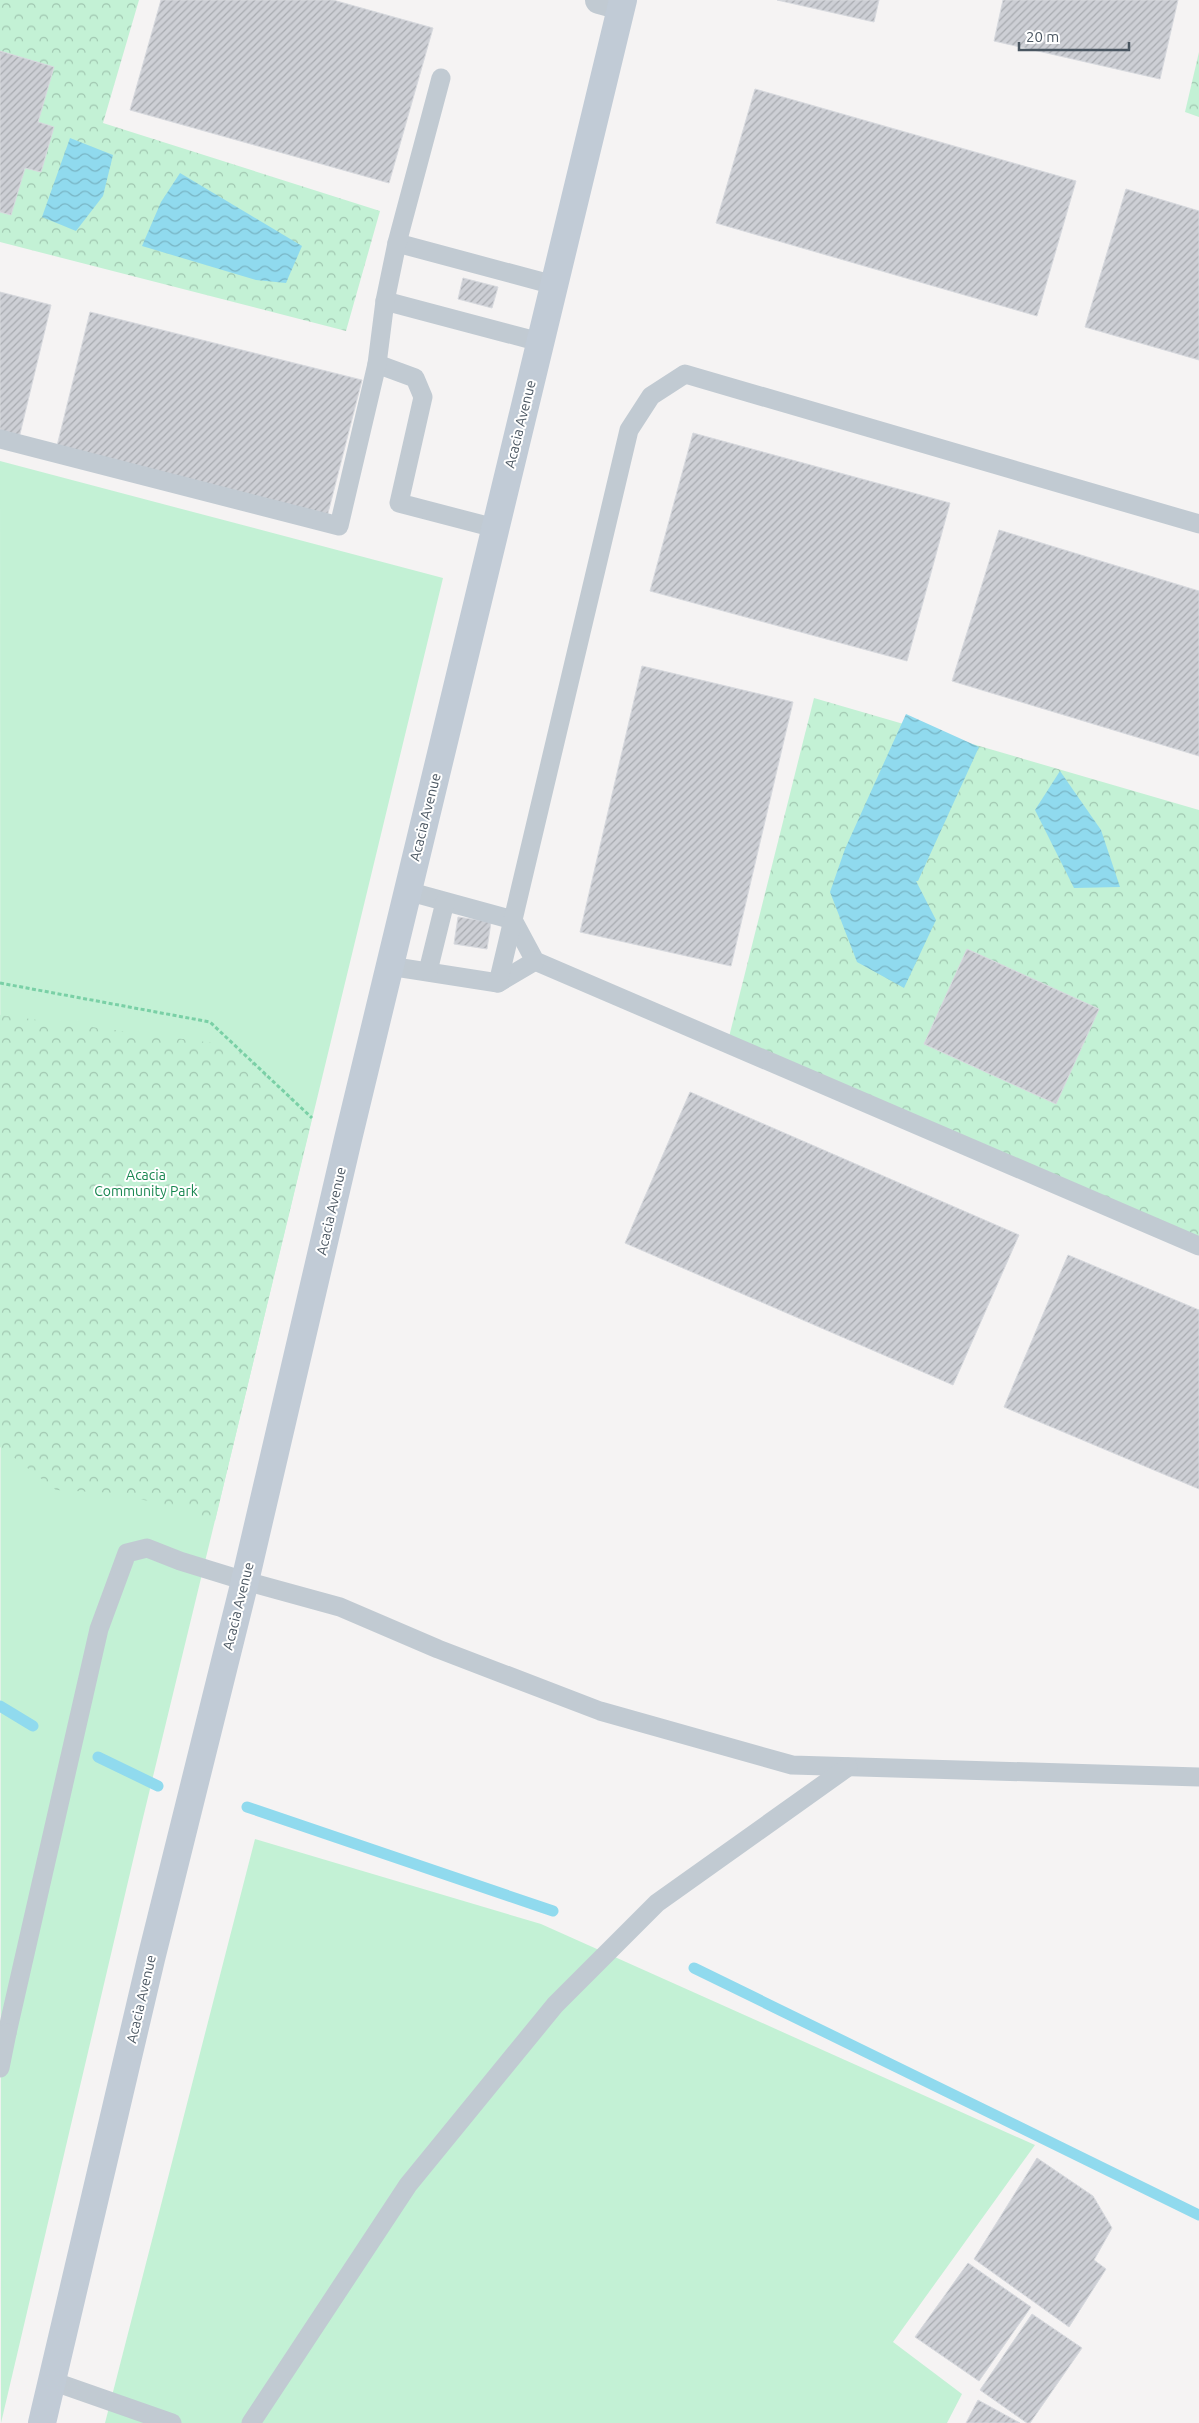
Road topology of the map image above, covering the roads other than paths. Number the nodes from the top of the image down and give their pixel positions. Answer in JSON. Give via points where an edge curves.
{"nodes":[{"id":1,"x":614,"y":2,"type":"edge"},
{"id":2,"x":441,"y":78,"type":"dead end"},
{"id":3,"x":397,"y":243,"type":"junction"},
{"id":4,"x":554,"y":285,"type":"junction"},
{"id":5,"x":385,"y":301,"type":"junction"},
{"id":6,"x":540,"y":342,"type":"junction"},
{"id":7,"x":377,"y":364,"type":"junction"},
{"id":8,"x":0,"y":439,"type":"edge"},
{"id":9,"x":1199,"y":524,"type":"edge"},
{"id":10,"x":495,"y":528,"type":"junction"},
{"id":11,"x":407,"y":891,"type":"junction"},
{"id":12,"x":445,"y":902,"type":"junction"},
{"id":13,"x":513,"y":920,"type":"junction"},
{"id":14,"x":536,"y":961,"type":"junction"},
{"id":15,"x":389,"y":966,"type":"junction"},
{"id":16,"x":428,"y":971,"type":"junction"},
{"id":17,"x":498,"y":983,"type":"junction"},
{"id":18,"x":1199,"y":1246,"type":"edge"},
{"id":19,"x":245,"y":1581,"type":"junction"},
{"id":20,"x":848,"y":1767,"type":"junction"},
{"id":21,"x":1199,"y":1777,"type":"edge"},
{"id":22,"x":3,"y":2035,"type":"edge"},
{"id":23,"x":0,"y":2068,"type":"edge"},
{"id":24,"x":52,"y":2381,"type":"junction"},
{"id":25,"x":42,"y":2423,"type":"edge"},
{"id":26,"x":172,"y":2423,"type":"edge"},
{"id":27,"x":251,"y":2423,"type":"edge"}],
"edges":[{"from":1,"to":4,"type":"street","name":"Acacia Avenue"},
{"from":2,"to":3,"type":"lane"},
{"from":3,"to":4,"type":"lane"},
{"from":3,"to":5,"type":"lane"},
{"from":4,"to":6,"type":"street","name":"Acacia Avenue"},
{"from":5,"to":6,"type":"lane"},
{"from":5,"to":7,"type":"lane"},
{"from":6,"to":10,"type":"street","name":"Acacia Avenue"},
{"from":7,"to":8,"type":"lane","via":[[339,526]]},
{"from":7,"to":10,"type":"lane","via":[[415,378],[423,397],[399,503]]},
{"from":9,"to":13,"type":"lane","via":[[685,374],[651,396],[629,430]]},
{"from":10,"to":11,"type":"street","name":"Acacia Avenue"},
{"from":11,"to":12,"type":"lane"},
{"from":11,"to":15,"type":"street","name":"Acacia Avenue"},
{"from":12,"to":13,"type":"lane"},
{"from":12,"to":16,"type":"lane"},
{"from":13,"to":14,"type":"lane"},
{"from":13,"to":17,"type":"lane"},
{"from":14,"to":17,"type":"lane"},
{"from":14,"to":18,"type":"lane"},
{"from":15,"to":16,"type":"lane"},
{"from":15,"to":19,"type":"street","name":"Acacia Avenue"},
{"from":16,"to":17,"type":"lane"},
{"from":19,"to":20,"type":"lane","via":[[340,1606],[438,1649],[600,1711],[792,1765]]},
{"from":19,"to":22,"type":"lane","via":[[147,1548],[127,1553],[99,1629]]},
{"from":19,"to":24,"type":"street","name":"Acacia Avenue","via":[[151,1959]]},
{"from":20,"to":21,"type":"lane"},
{"from":20,"to":27,"type":"lane","via":[[658,1903],[555,2005],[408,2185]]},
{"from":22,"to":23,"type":"lane"},
{"from":24,"to":25,"type":"street","name":"Acacia Avenue"},
{"from":24,"to":26,"type":"lane"}]}
